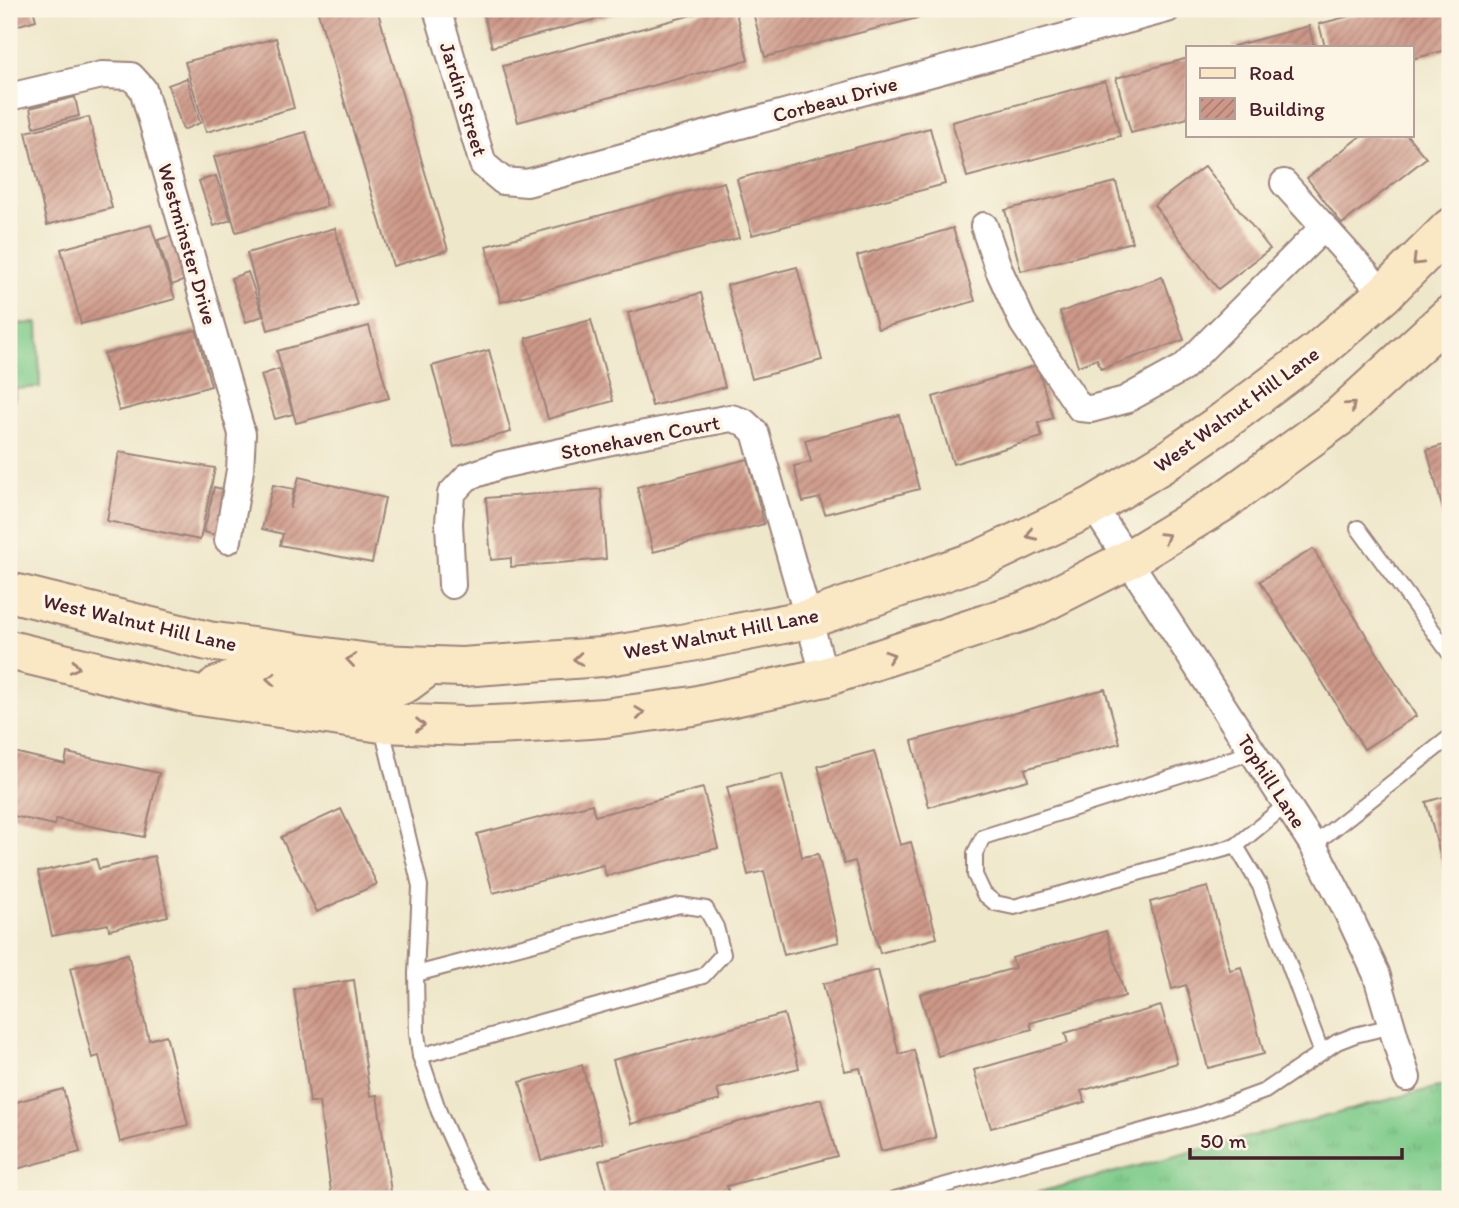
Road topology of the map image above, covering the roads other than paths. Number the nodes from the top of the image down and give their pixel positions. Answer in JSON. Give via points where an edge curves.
{"nodes":[{"id":1,"x":437,"y":9,"type":"edge"},
{"id":2,"x":1167,"y":9,"type":"edge"},
{"id":3,"x":9,"y":97,"type":"edge"},
{"id":4,"x":503,"y":181,"type":"joint"},
{"id":5,"x":1284,"y":183,"type":"dead end"},
{"id":6,"x":984,"y":226,"type":"dead end"},
{"id":7,"x":1324,"y":228,"type":"junction"},
{"id":8,"x":1450,"y":228,"type":"edge"},
{"id":9,"x":1384,"y":294,"type":"junction"},
{"id":10,"x":1450,"y":316,"type":"edge"},
{"id":11,"x":1093,"y":506,"type":"junction"},
{"id":12,"x":1358,"y":528,"type":"dead end"},
{"id":13,"x":228,"y":540,"type":"dead end"},
{"id":14,"x":1129,"y":559,"type":"junction"},
{"id":15,"x":452,"y":585,"type":"dead end"},
{"id":16,"x":9,"y":593,"type":"edge"},
{"id":17,"x":808,"y":619,"type":"junction"},
{"id":18,"x":9,"y":650,"type":"edge"},
{"id":19,"x":1450,"y":654,"type":"edge"},
{"id":20,"x":429,"y":666,"type":"junction"},
{"id":21,"x":825,"y":677,"type":"junction"},
{"id":22,"x":208,"y":698,"type":"junction"},
{"id":23,"x":381,"y":723,"type":"junction"},
{"id":24,"x":1450,"y":737,"type":"edge"},
{"id":25,"x":1253,"y":752,"type":"junction"},
{"id":26,"x":1287,"y":804,"type":"junction"},
{"id":27,"x":1313,"y":845,"type":"junction"},
{"id":28,"x":1236,"y":846,"type":"junction"},
{"id":29,"x":416,"y":974,"type":"junction"},
{"id":30,"x":1392,"y":1026,"type":"junction"},
{"id":31,"x":1321,"y":1051,"type":"junction"},
{"id":32,"x":420,"y":1056,"type":"junction"},
{"id":33,"x":1406,"y":1079,"type":"dead end"},
{"id":34,"x":485,"y":1199,"type":"edge"},
{"id":35,"x":895,"y":1199,"type":"edge"}],
"edges":[{"from":1,"to":4,"type":"street","name":"Jardin Street","via":[[483,164]]},
{"from":2,"to":4,"type":"street","name":"Corbeau Drive","via":[[527,183]]},
{"from":3,"to":13,"type":"street","name":"Westminster Drive","via":[[102,75],[131,76],[143,89],[242,434]]},
{"from":5,"to":7,"type":"street"},
{"from":6,"to":7,"type":"street","via":[[1023,323],[1080,408],[1091,409],[1125,400],[1183,368]]},
{"from":7,"to":9,"type":"street"},
{"from":8,"to":9,"type":"main road","name":"West Walnut Hill Lane","one_way":true},
{"from":9,"to":11,"type":"main road","name":"West Walnut Hill Lane","via":[[1224,421]]},
{"from":14,"to":10,"type":"main road","one_way":true,"via":[[1221,503],[1339,417]]},
{"from":11,"to":14,"type":"street","name":"Tophill Lane"},
{"from":11,"to":17,"type":"main road","name":"West Walnut Hill Lane","one_way":true,"via":[[981,559]]},
{"from":12,"to":19,"type":"lane"},
{"from":21,"to":14,"type":"main road","one_way":true,"via":[[1028,610]]},
{"from":14,"to":25,"type":"street","name":"Tophill Lane"},
{"from":15,"to":17,"type":"street","name":"Stonehaven Court","via":[[451,494],[467,477],[501,465],[731,418],[755,432]]},
{"from":20,"to":16,"type":"main road","name":"West Walnut Hill Lane","one_way":true,"via":[[377,664],[208,641]]},
{"from":17,"to":20,"type":"main road","name":"West Walnut Hill Lane","one_way":true,"via":[[602,657]]},
{"from":17,"to":21,"type":"street","name":"Stonehaven Court"},
{"from":18,"to":22,"type":"main road","one_way":true},
{"from":20,"to":22,"type":"main road","one_way":true,"via":[[383,692],[246,678],[215,687]]},
{"from":23,"to":21,"type":"main road","one_way":true,"via":[[466,726],[604,718],[693,706]]},
{"from":22,"to":23,"type":"main road"},
{"from":23,"to":29,"type":"lane","via":[[420,886]]},
{"from":24,"to":27,"type":"lane"},
{"from":25,"to":26,"type":"street","name":"Tophill Lane"},
{"from":25,"to":28,"type":"lane","via":[[983,837],[975,853],[975,875],[984,894],[995,903],[1014,907]]},
{"from":26,"to":27,"type":"street","name":"Tophill Lane"},
{"from":26,"to":28,"type":"lane"},
{"from":27,"to":30,"type":"street","name":"Tophill Lane","via":[[1376,972]]},
{"from":28,"to":31,"type":"lane","via":[[1260,886]]},
{"from":29,"to":32,"type":"lane"},
{"from":29,"to":32,"type":"lane","via":[[680,905],[706,908],[723,954],[703,976]]},
{"from":30,"to":31,"type":"lane","via":[[1355,1035]]},
{"from":30,"to":33,"type":"street","name":"Tophill Lane"},
{"from":31,"to":35,"type":"lane","via":[[1265,1091],[1197,1116]]},
{"from":32,"to":34,"type":"lane","via":[[466,1172]]}]}
